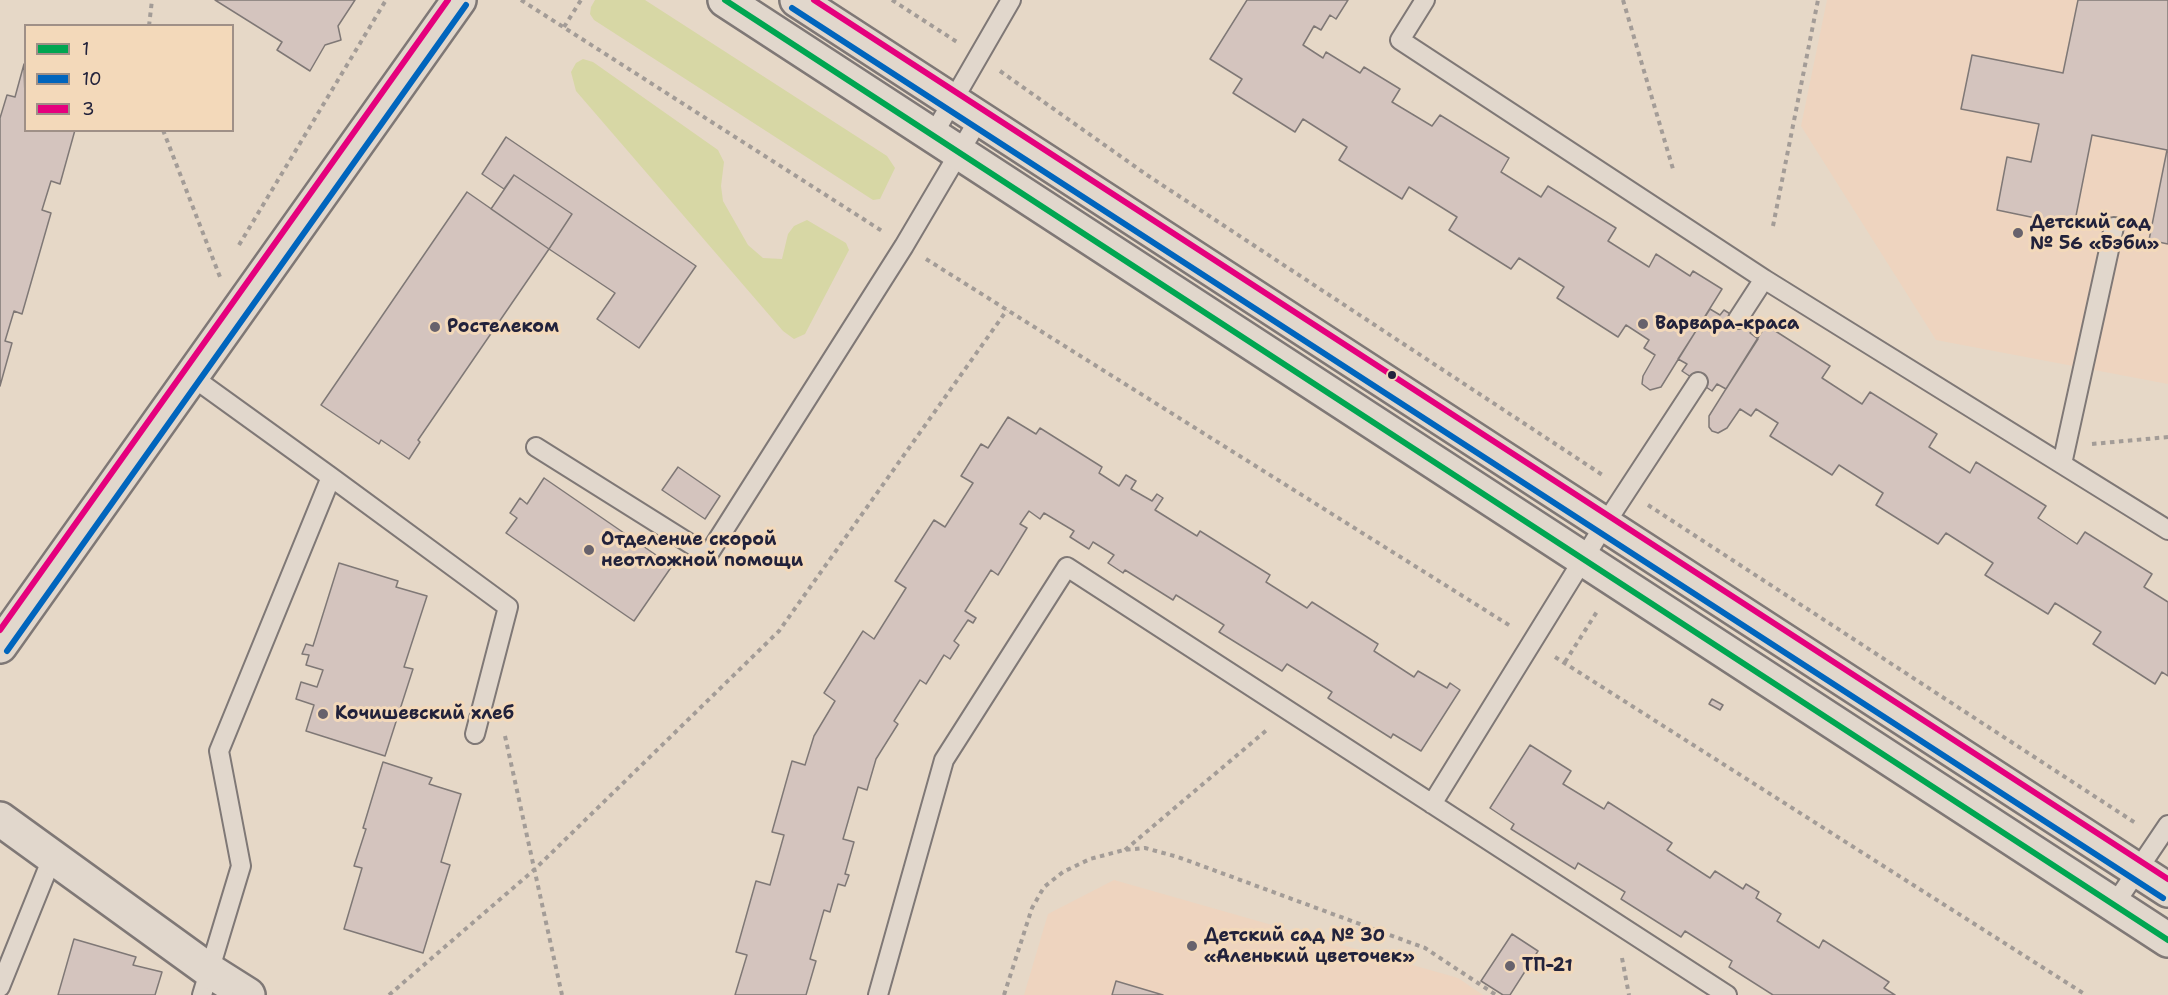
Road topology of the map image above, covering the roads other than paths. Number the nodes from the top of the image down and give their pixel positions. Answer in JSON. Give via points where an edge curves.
{"nodes":[{"id":1,"x":459,"y":0,"type":"edge"},
{"id":2,"x":725,"y":0,"type":"edge"},
{"id":3,"x":797,"y":0,"type":"edge"},
{"id":4,"x":1011,"y":0,"type":"edge"},
{"id":5,"x":1425,"y":0,"type":"edge"},
{"id":6,"x":966,"y":110,"type":"junction"},
{"id":7,"x":933,"y":135,"type":"junction"},
{"id":8,"x":960,"y":153,"type":"junction"},
{"id":9,"x":2114,"y":227,"type":"dead end"},
{"id":10,"x":1764,"y":279,"type":"junction"},
{"id":11,"x":1738,"y":319,"type":"dead end"},
{"id":12,"x":191,"y":376,"type":"junction"},
{"id":13,"x":1698,"y":382,"type":"dead end"},
{"id":14,"x":536,"y":447,"type":"dead end"},
{"id":15,"x":2062,"y":464,"type":"junction"},
{"id":16,"x":331,"y":477,"type":"junction"},
{"id":17,"x":1605,"y":524,"type":"junction"},
{"id":18,"x":2168,"y":530,"type":"edge"},
{"id":19,"x":1584,"y":559,"type":"junction"},
{"id":20,"x":0,"y":646,"type":"edge"},
{"id":21,"x":475,"y":734,"type":"dead end"},
{"id":22,"x":1432,"y":804,"type":"junction"},
{"id":23,"x":0,"y":819,"type":"edge"},
{"id":24,"x":2163,"y":832,"type":"edge"},
{"id":25,"x":52,"y":858,"type":"junction"},
{"id":26,"x":2138,"y":870,"type":"junction"},
{"id":27,"x":2168,"y":890,"type":"edge"},
{"id":28,"x":2114,"y":905,"type":"junction"},
{"id":29,"x":2168,"y":940,"type":"edge"},
{"id":30,"x":206,"y":983,"type":"edge"},
{"id":31,"x":0,"y":987,"type":"edge"},
{"id":32,"x":248,"y":995,"type":"edge"},
{"id":33,"x":878,"y":995,"type":"edge"},
{"id":34,"x":1727,"y":995,"type":"edge"}],
"edges":[{"from":1,"to":12,"type":"street"},
{"from":2,"to":7,"type":"street"},
{"from":3,"to":6,"type":"street"},
{"from":4,"to":6,"type":"lane","via":[[978,56]]},
{"from":5,"to":10,"type":"lane","via":[[1400,40]]},
{"from":6,"to":7,"type":"lane"},
{"from":6,"to":8,"type":"lane"},
{"from":6,"to":17,"type":"street"},
{"from":7,"to":8,"type":"street"},
{"from":8,"to":14,"type":"lane","via":[[708,555]]},
{"from":8,"to":19,"type":"street"},
{"from":9,"to":15,"type":"lane"},
{"from":10,"to":11,"type":"lane"},
{"from":10,"to":15,"type":"lane"},
{"from":12,"to":16,"type":"lane"},
{"from":12,"to":20,"type":"street"},
{"from":13,"to":17,"type":"lane"},
{"from":15,"to":18,"type":"lane"},
{"from":16,"to":21,"type":"lane","via":[[508,607]]},
{"from":16,"to":30,"type":"lane","via":[[219,751],[241,866]]},
{"from":17,"to":19,"type":"lane"},
{"from":17,"to":26,"type":"street"},
{"from":19,"to":22,"type":"lane"},
{"from":19,"to":28,"type":"street"},
{"from":22,"to":33,"type":"lane","via":[[1067,567],[944,760]]},
{"from":22,"to":34,"type":"lane"},
{"from":23,"to":25,"type":"street"},
{"from":24,"to":26,"type":"lane"},
{"from":25,"to":30,"type":"street"},
{"from":25,"to":31,"type":"lane"},
{"from":26,"to":27,"type":"street"},
{"from":26,"to":28,"type":"lane"},
{"from":28,"to":29,"type":"street"},
{"from":30,"to":32,"type":"street"}]}
